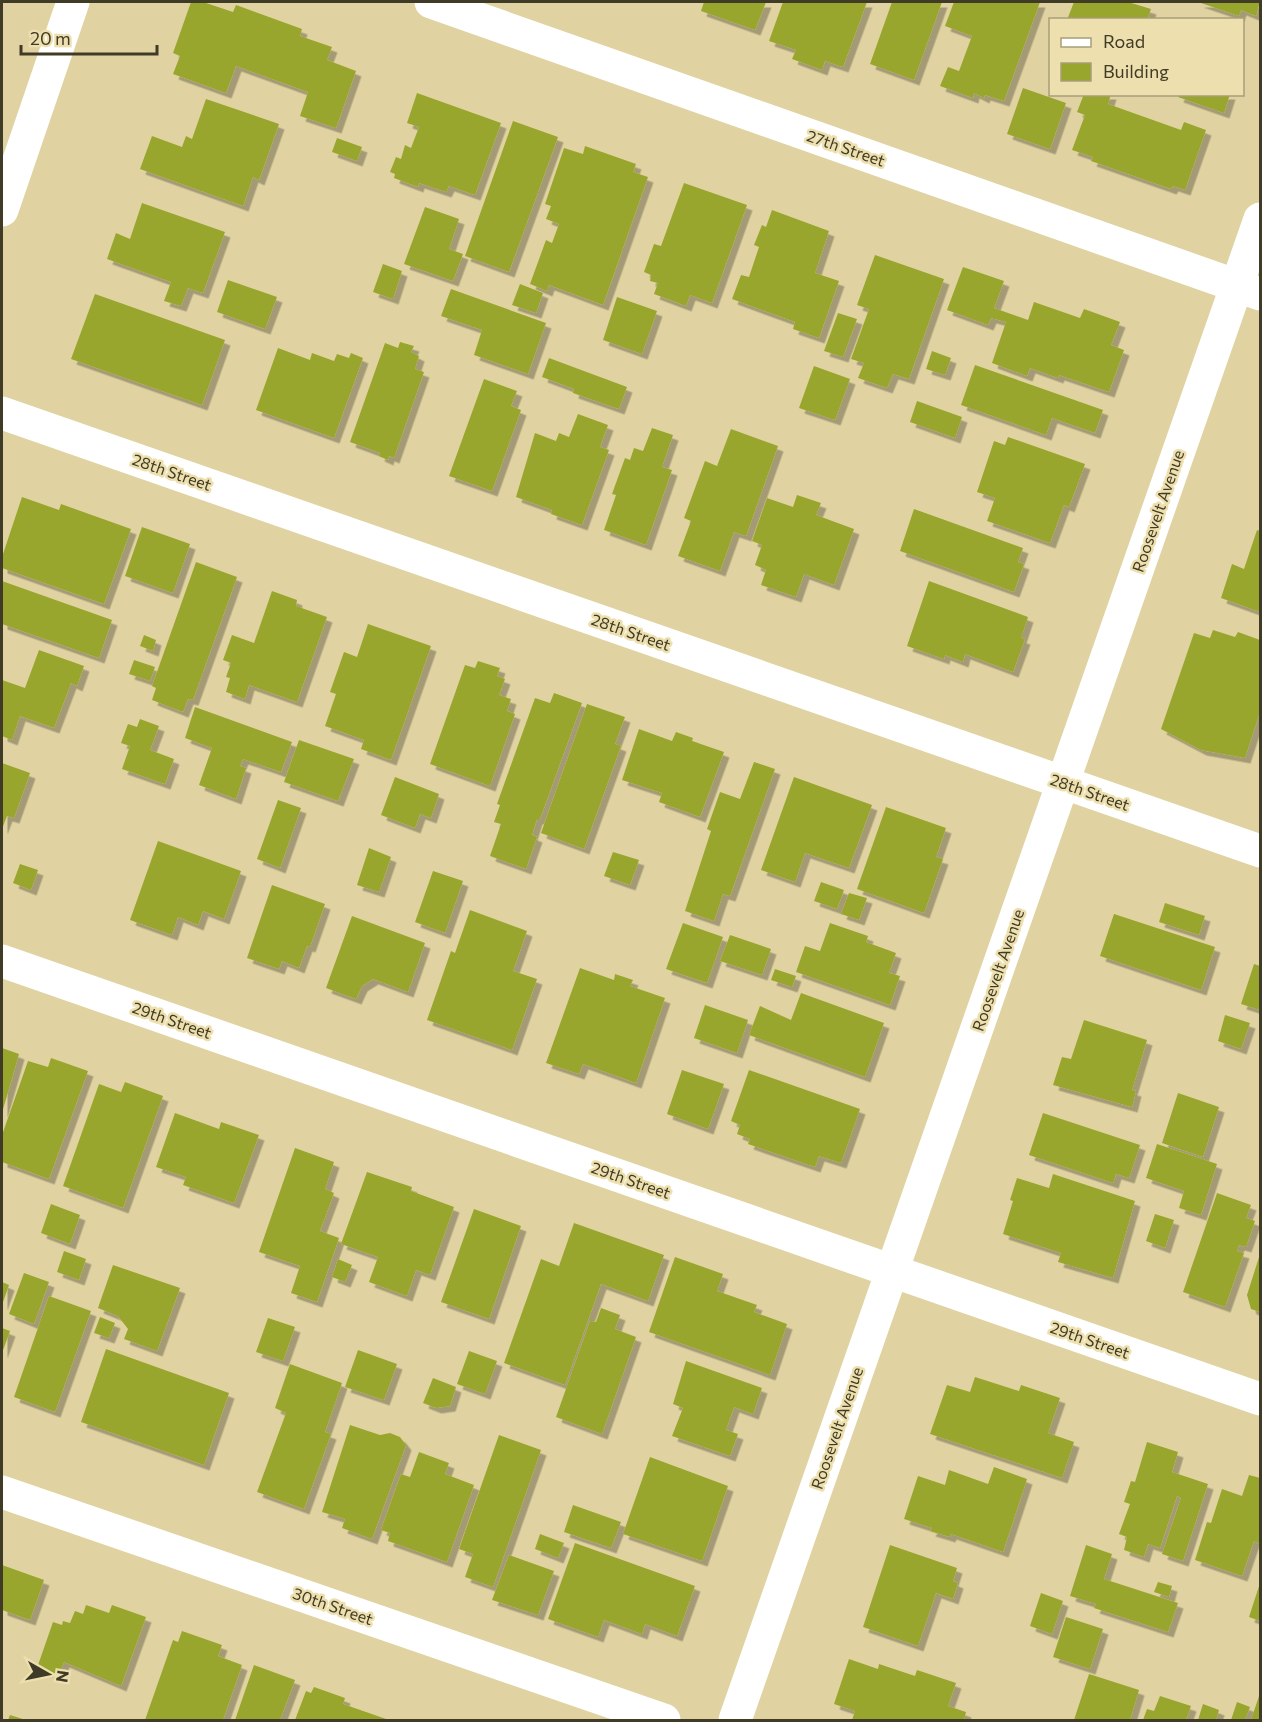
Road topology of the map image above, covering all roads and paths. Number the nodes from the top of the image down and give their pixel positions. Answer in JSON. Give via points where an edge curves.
{"nodes":[{"id":1,"x":73,"y":2,"type":"edge"},
{"id":2,"x":431,"y":2,"type":"edge"},
{"id":3,"x":2,"y":210,"type":"edge"},
{"id":4,"x":1260,"y":219,"type":"edge"},
{"id":5,"x":1249,"y":290,"type":"edge"},
{"id":6,"x":2,"y":413,"type":"edge"},
{"id":7,"x":1064,"y":783,"type":"junction"},
{"id":8,"x":1260,"y":851,"type":"edge"},
{"id":9,"x":2,"y":961,"type":"edge"},
{"id":10,"x":892,"y":1271,"type":"junction"},
{"id":11,"x":1260,"y":1399,"type":"edge"},
{"id":12,"x":2,"y":1492,"type":"edge"},
{"id":13,"x":664,"y":1720,"type":"edge"},
{"id":14,"x":735,"y":1720,"type":"edge"}],
"edges":[{"from":1,"to":3,"type":"street"},
{"from":2,"to":5,"type":"street","name":"27th Street"},
{"from":4,"to":5,"type":"street","name":"Roosevelt Avenue"},
{"from":5,"to":7,"type":"street","name":"Roosevelt Avenue"},
{"from":6,"to":7,"type":"street","name":"28th Street"},
{"from":7,"to":8,"type":"street","name":"28th Street"},
{"from":7,"to":10,"type":"street","name":"Roosevelt Avenue"},
{"from":9,"to":10,"type":"street","name":"29th Street"},
{"from":10,"to":11,"type":"street","name":"29th Street"},
{"from":10,"to":14,"type":"street","name":"Roosevelt Avenue"},
{"from":12,"to":13,"type":"street","name":"30th Street"}]}
